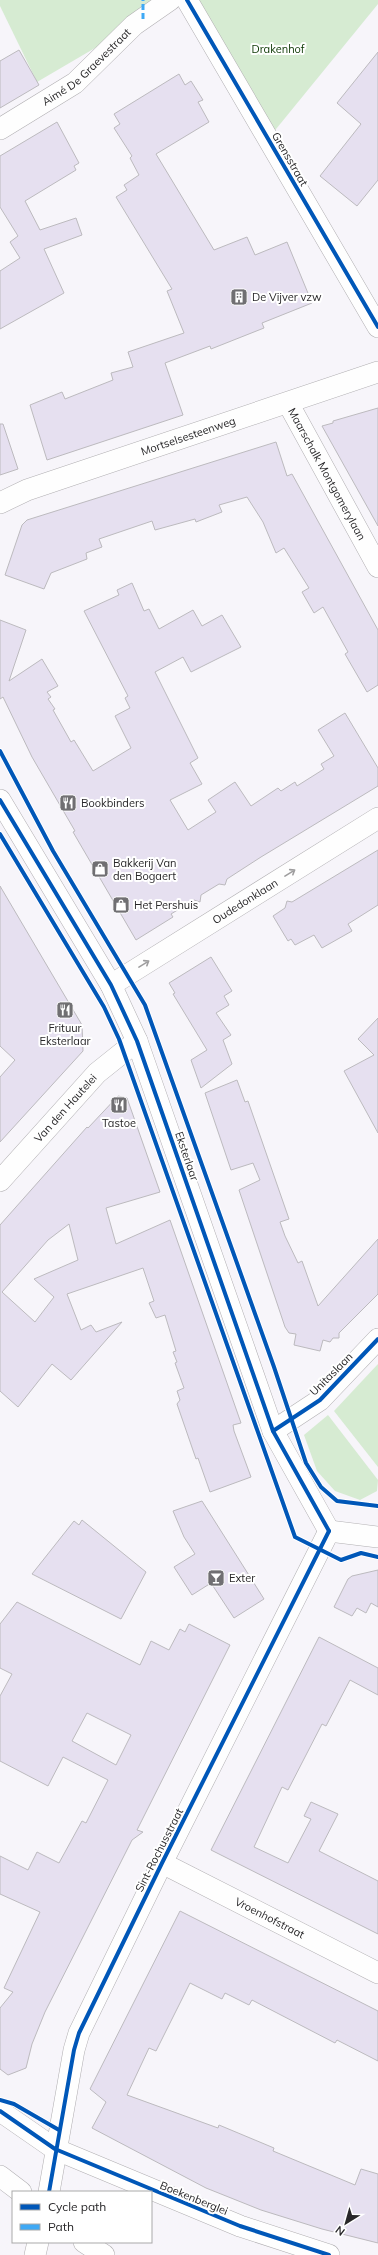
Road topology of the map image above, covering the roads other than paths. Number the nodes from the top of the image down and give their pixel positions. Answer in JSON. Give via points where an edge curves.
{"nodes":[{"id":1,"x":170,"y":0,"type":"edge"},
{"id":2,"x":187,"y":0,"type":"edge"},
{"id":3,"x":0,"y":129,"type":"edge"},
{"id":4,"x":378,"y":327,"type":"edge"},
{"id":5,"x":378,"y":372,"type":"edge"},
{"id":6,"x":288,"y":402,"type":"junction"},
{"id":7,"x":0,"y":503,"type":"edge"},
{"id":8,"x":378,"y":567,"type":"edge"},
{"id":9,"x":0,"y":800,"type":"edge"},
{"id":10,"x":378,"y":818,"type":"edge"},
{"id":11,"x":7,"y":832,"type":"edge"},
{"id":12,"x":111,"y":985,"type":"junction"},
{"id":13,"x":137,"y":1041,"type":"junction"},
{"id":14,"x":0,"y":1181,"type":"edge"},
{"id":15,"x":378,"y":1339,"type":"edge"},
{"id":16,"x":273,"y":1431,"type":"junction"},
{"id":17,"x":329,"y":1532,"type":"junction"},
{"id":18,"x":378,"y":1537,"type":"edge"},
{"id":19,"x":162,"y":1863,"type":"junction"},
{"id":20,"x":378,"y":1973,"type":"edge"},
{"id":21,"x":0,"y":2110,"type":"edge"},
{"id":22,"x":56,"y":2149,"type":"junction"},
{"id":23,"x":0,"y":2176,"type":"edge"},
{"id":24,"x":20,"y":2191,"type":"edge"},
{"id":25,"x":49,"y":2191,"type":"edge"},
{"id":26,"x":38,"y":2243,"type":"edge"},
{"id":27,"x":86,"y":2243,"type":"edge"},
{"id":28,"x":35,"y":2255,"type":"edge"},
{"id":29,"x":104,"y":2255,"type":"edge"},
{"id":30,"x":329,"y":2255,"type":"edge"}],
"edges":[{"from":1,"to":3,"type":"street","name":"Aimé De Graevestraat","via":[[134,25],[75,83]]},
{"from":2,"to":4,"type":"street","name":"Grensstraat"},
{"from":5,"to":6,"type":"street","name":"Mortselsesteenweg"},
{"from":6,"to":7,"type":"street","name":"Mortselsesteenweg","via":[[27,490]]},
{"from":6,"to":8,"type":"street","name":"Maarschalk Montgomerylaan"},
{"from":9,"to":11,"type":"street","name":"Eksterlaar"},
{"from":12,"to":10,"type":"street","name":"Oudedonklaan","one_way":true},
{"from":11,"to":12,"type":"street","name":"Eksterlaar"},
{"from":12,"to":13,"type":"street","name":"Eksterlaar"},
{"from":13,"to":14,"type":"street","name":"Van den Hautelei","via":[[97,1073]]},
{"from":13,"to":16,"type":"street","name":"Eksterlaar"},
{"from":15,"to":16,"type":"street","name":"Unitaslaan","via":[[320,1400]]},
{"from":16,"to":17,"type":"street","name":"Eksterlaar"},
{"from":17,"to":18,"type":"street"},
{"from":17,"to":19,"type":"street","name":"Sint-Rochusstraat"},
{"from":19,"to":20,"type":"street","name":"Vroenhofstraat"},
{"from":19,"to":22,"type":"street","name":"Sint-Rochusstraat","via":[[79,2033]]},
{"from":21,"to":22,"type":"street","name":"Boekenberglei"},
{"from":22,"to":25,"type":"street","name":"Sint-Rochusstraat"},
{"from":22,"to":30,"type":"street","name":"Boekenberglei","via":[[240,2226]]},
{"from":23,"to":24,"type":"street"},
{"from":26,"to":28,"type":"street"},
{"from":27,"to":29,"type":"street"}]}
